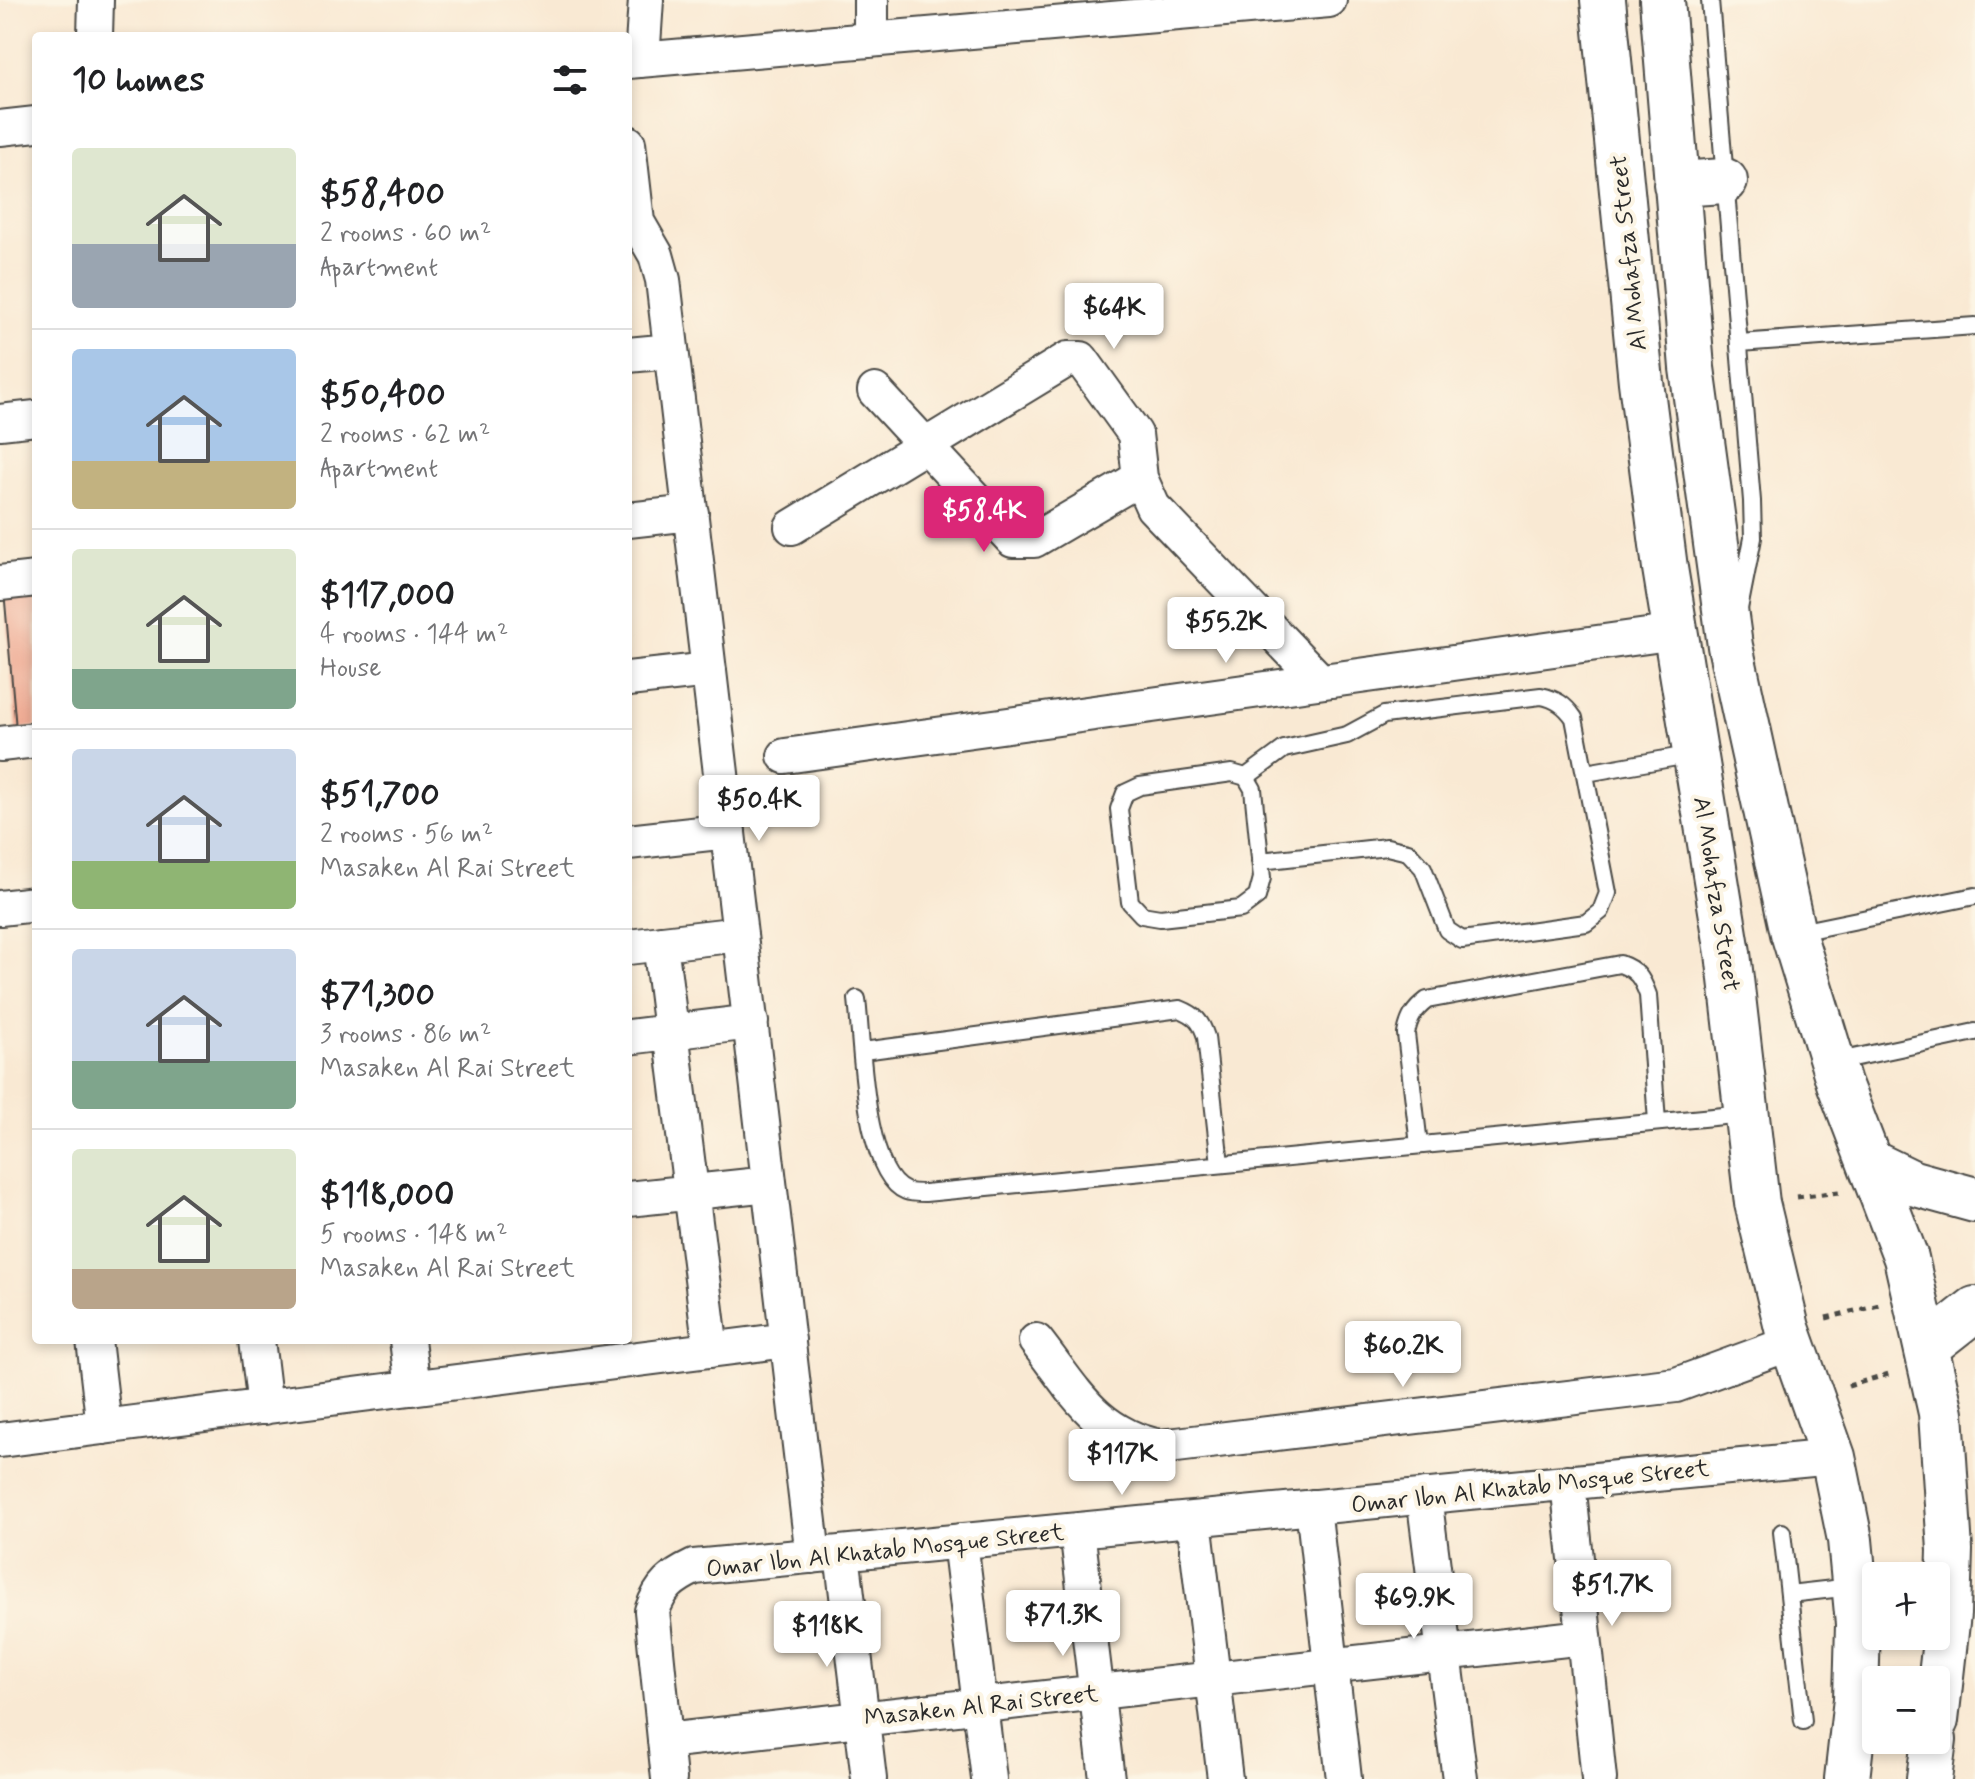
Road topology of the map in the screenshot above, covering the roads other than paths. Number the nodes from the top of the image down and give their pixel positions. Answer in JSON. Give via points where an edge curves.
{"nodes":[{"id":1,"x":96,"y":0,"type":"edge"},
{"id":2,"x":646,"y":0,"type":"edge"},
{"id":3,"x":871,"y":0,"type":"edge"},
{"id":4,"x":1329,"y":0,"type":"edge"},
{"id":5,"x":1603,"y":0,"type":"edge"},
{"id":6,"x":1662,"y":0,"type":"edge"},
{"id":7,"x":1710,"y":0,"type":"edge"},
{"id":8,"x":95,"y":32,"type":"edge"},
{"id":9,"x":871,"y":40,"type":"junction"},
{"id":10,"x":635,"y":60,"type":"edge"},
{"id":11,"x":32,"y":124,"type":"edge"},
{"id":12,"x":0,"y":128,"type":"edge"},
{"id":13,"x":632,"y":178,"type":"edge"},
{"id":14,"x":1725,"y":181,"type":"junction"},
{"id":15,"x":1676,"y":184,"type":"junction"},
{"id":16,"x":1975,"y":326,"type":"edge"},
{"id":17,"x":1739,"y":343,"type":"junction"},
{"id":18,"x":671,"y":351,"type":"junction"},
{"id":19,"x":632,"y":355,"type":"edge"},
{"id":20,"x":875,"y":391,"type":"dead end"},
{"id":21,"x":32,"y":418,"type":"edge"},
{"id":22,"x":0,"y":422,"type":"edge"},
{"id":23,"x":925,"y":446,"type":"junction"},
{"id":24,"x":1140,"y":478,"type":"junction"},
{"id":25,"x":691,"y":513,"type":"junction"},
{"id":26,"x":632,"y":520,"type":"edge"},
{"id":27,"x":792,"y":527,"type":"dead end"},
{"id":28,"x":32,"y":579,"type":"edge"},
{"id":29,"x":0,"y":583,"type":"edge"},
{"id":30,"x":1676,"y":632,"type":"junction"},
{"id":31,"x":1730,"y":646,"type":"junction"},
{"id":32,"x":709,"y":670,"type":"junction"},
{"id":33,"x":632,"y":679,"type":"edge"},
{"id":34,"x":1320,"y":681,"type":"junction"},
{"id":35,"x":32,"y":740,"type":"edge"},
{"id":36,"x":0,"y":744,"type":"edge"},
{"id":37,"x":1695,"y":754,"type":"junction"},
{"id":38,"x":785,"y":756,"type":"dead end"},
{"id":39,"x":1586,"y":773,"type":"junction"},
{"id":40,"x":1246,"y":777,"type":"junction"},
{"id":41,"x":728,"y":831,"type":"junction"},
{"id":42,"x":632,"y":842,"type":"edge"},
{"id":43,"x":1260,"y":861,"type":"junction"},
{"id":44,"x":1975,"y":896,"type":"edge"},
{"id":45,"x":32,"y":904,"type":"edge"},
{"id":46,"x":0,"y":908,"type":"edge"},
{"id":47,"x":1721,"y":912,"type":"junction"},
{"id":48,"x":1788,"y":913,"type":"junction"},
{"id":49,"x":740,"y":934,"type":"junction"},
{"id":50,"x":644,"y":945,"type":"edge"},
{"id":51,"x":857,"y":999,"type":"dead end"},
{"id":52,"x":751,"y":1022,"type":"junction"},
{"id":53,"x":671,"y":1031,"type":"junction"},
{"id":54,"x":1975,"y":1032,"type":"edge"},
{"id":55,"x":632,"y":1036,"type":"edge"},
{"id":56,"x":863,"y":1051,"type":"junction"},
{"id":57,"x":1832,"y":1062,"type":"junction"},
{"id":58,"x":1744,"y":1114,"type":"junction"},
{"id":59,"x":1657,"y":1122,"type":"junction"},
{"id":60,"x":1419,"y":1145,"type":"junction"},
{"id":61,"x":1220,"y":1164,"type":"junction"},
{"id":62,"x":1876,"y":1175,"type":"junction"},
{"id":63,"x":769,"y":1184,"type":"junction"},
{"id":64,"x":691,"y":1193,"type":"junction"},
{"id":65,"x":632,"y":1199,"type":"edge"},
{"id":66,"x":1975,"y":1200,"type":"edge"},
{"id":67,"x":1975,"y":1309,"type":"edge"},
{"id":68,"x":1789,"y":1336,"type":"junction"},
{"id":69,"x":788,"y":1340,"type":"junction"},
{"id":70,"x":1036,"y":1341,"type":"dead end"},
{"id":71,"x":94,"y":1344,"type":"edge"},
{"id":72,"x":257,"y":1344,"type":"edge"},
{"id":73,"x":408,"y":1344,"type":"edge"},
{"id":74,"x":711,"y":1350,"type":"junction"},
{"id":75,"x":565,"y":1354,"type":"edge"},
{"id":76,"x":1930,"y":1354,"type":"junction"},
{"id":77,"x":413,"y":1388,"type":"junction"},
{"id":78,"x":265,"y":1407,"type":"junction"},
{"id":79,"x":104,"y":1427,"type":"junction"},
{"id":80,"x":0,"y":1440,"type":"edge"},
{"id":81,"x":1833,"y":1457,"type":"junction"},
{"id":82,"x":1568,"y":1482,"type":"junction"},
{"id":83,"x":1424,"y":1496,"type":"junction"},
{"id":84,"x":1313,"y":1507,"type":"junction"},
{"id":85,"x":1194,"y":1519,"type":"junction"},
{"id":86,"x":1077,"y":1530,"type":"junction"},
{"id":87,"x":1782,"y":1532,"type":"dead end"},
{"id":88,"x":960,"y":1541,"type":"junction"},
{"id":89,"x":828,"y":1554,"type":"junction"},
{"id":90,"x":1855,"y":1586,"type":"junction"},
{"id":91,"x":1789,"y":1594,"type":"junction"},
{"id":92,"x":1584,"y":1637,"type":"junction"},
{"id":93,"x":1444,"y":1652,"type":"junction"},
{"id":94,"x":1330,"y":1665,"type":"junction"},
{"id":95,"x":1942,"y":1666,"type":"edge"},
{"id":96,"x":1213,"y":1678,"type":"junction"},
{"id":97,"x":1096,"y":1692,"type":"junction"},
{"id":98,"x":980,"y":1705,"type":"junction"},
{"id":99,"x":862,"y":1718,"type":"junction"},
{"id":100,"x":1803,"y":1721,"type":"dead end"},
{"id":101,"x":665,"y":1741,"type":"junction"},
{"id":102,"x":1932,"y":1754,"type":"edge"},
{"id":103,"x":669,"y":1779,"type":"edge"},
{"id":104,"x":869,"y":1779,"type":"edge"},
{"id":105,"x":989,"y":1779,"type":"edge"},
{"id":106,"x":1107,"y":1779,"type":"edge"},
{"id":107,"x":1225,"y":1779,"type":"edge"},
{"id":108,"x":1344,"y":1779,"type":"edge"},
{"id":109,"x":1460,"y":1779,"type":"edge"},
{"id":110,"x":1599,"y":1779,"type":"edge"},
{"id":111,"x":1847,"y":1779,"type":"edge"},
{"id":112,"x":1929,"y":1779,"type":"edge"}],
"edges":[{"from":1,"to":8,"type":"street"},
{"from":2,"to":10,"type":"street"},
{"from":3,"to":9,"type":"street"},
{"from":4,"to":9,"type":"street"},
{"from":5,"to":30,"type":"main road","name":"Al Mohafza Street","via":[[1641,382]]},
{"from":6,"to":15,"type":"main road"},
{"from":7,"to":14,"type":"lane"},
{"from":9,"to":10,"type":"street"},
{"from":11,"to":12,"type":"street"},
{"from":13,"to":18,"type":"street","via":[[637,222],[661,267]]},
{"from":14,"to":15,"type":"main road"},
{"from":14,"to":17,"type":"lane"},
{"from":15,"to":31,"type":"main road","via":[[1692,368]]},
{"from":16,"to":17,"type":"lane"},
{"from":17,"to":31,"type":"lane","via":[[1753,538]]},
{"from":18,"to":19,"type":"street"},
{"from":18,"to":25,"type":"street"},
{"from":20,"to":23,"type":"street"},
{"from":21,"to":22,"type":"street"},
{"from":23,"to":24,"type":"street","via":[[1004,534],[1023,542]]},
{"from":23,"to":24,"type":"street","via":[[1075,357],[1085,361],[1135,434]]},
{"from":23,"to":27,"type":"street"},
{"from":24,"to":34,"type":"street","via":[[1162,518]]},
{"from":25,"to":26,"type":"street"},
{"from":25,"to":32,"type":"street"},
{"from":28,"to":29,"type":"street"},
{"from":30,"to":34,"type":"street"},
{"from":30,"to":37,"type":"main road","name":"Al Mohafza Street"},
{"from":31,"to":48,"type":"main road"},
{"from":32,"to":33,"type":"street"},
{"from":32,"to":41,"type":"street"},
{"from":34,"to":38,"type":"street"},
{"from":35,"to":36,"type":"street"},
{"from":37,"to":39,"type":"lane"},
{"from":37,"to":47,"type":"main road","name":"Al Mohafza Street"},
{"from":39,"to":40,"type":"lane","via":[[1574,718],[1561,703],[1541,696],[1384,715],[1337,738],[1284,749]]},
{"from":39,"to":43,"type":"lane","via":[[1609,883],[1601,911],[1586,923],[1462,940],[1447,930],[1423,868],[1408,852],[1387,847]]},
{"from":40,"to":43,"type":"lane","via":[[1253,789]]},
{"from":40,"to":43,"type":"lane","via":[[1232,773],[1140,786],[1125,793],[1119,809],[1130,902],[1150,918],[1241,909],[1261,888]]},
{"from":41,"to":42,"type":"street"},
{"from":41,"to":49,"type":"street"},
{"from":44,"to":48,"type":"lane"},
{"from":45,"to":46,"type":"street"},
{"from":47,"to":48,"type":"main road"},
{"from":47,"to":58,"type":"main road","name":"Al Mohafza Street"},
{"from":48,"to":57,"type":"main road"},
{"from":49,"to":50,"type":"street"},
{"from":49,"to":52,"type":"street"},
{"from":50,"to":53,"type":"street"},
{"from":51,"to":56,"type":"lane"},
{"from":52,"to":53,"type":"street"},
{"from":52,"to":63,"type":"street"},
{"from":53,"to":55,"type":"street"},
{"from":53,"to":64,"type":"street"},
{"from":54,"to":57,"type":"lane"},
{"from":56,"to":61,"type":"lane","via":[[875,1150],[906,1191]]},
{"from":56,"to":61,"type":"lane","via":[[1180,1009],[1202,1024],[1206,1037]]},
{"from":57,"to":62,"type":"main road"},
{"from":58,"to":59,"type":"lane"},
{"from":58,"to":68,"type":"main road","name":"Al Mohafza Street","via":[[1757,1203]]},
{"from":59,"to":60,"type":"lane"},
{"from":59,"to":60,"type":"lane","via":[[1648,995],[1643,978],[1620,964],[1427,1000],[1417,1008],[1406,1034]]},
{"from":60,"to":61,"type":"lane"},
{"from":62,"to":66,"type":"main road"},
{"from":62,"to":76,"type":"main road","via":[[1917,1295]]},
{"from":63,"to":64,"type":"street"},
{"from":63,"to":69,"type":"street"},
{"from":64,"to":65,"type":"street"},
{"from":64,"to":74,"type":"street"},
{"from":67,"to":76,"type":"main road"},
{"from":68,"to":70,"type":"street","via":[[1676,1385],[1160,1447],[1111,1430]]},
{"from":68,"to":81,"type":"main road","name":"Al Mohafza Street"},
{"from":69,"to":74,"type":"street"},
{"from":69,"to":89,"type":"street"},
{"from":71,"to":79,"type":"street"},
{"from":72,"to":78,"type":"street"},
{"from":73,"to":77,"type":"street"},
{"from":74,"to":75,"type":"street"},
{"from":75,"to":77,"type":"street"},
{"from":76,"to":95,"type":"main road","via":[[1956,1550]]},
{"from":77,"to":78,"type":"street"},
{"from":78,"to":79,"type":"street"},
{"from":79,"to":80,"type":"street"},
{"from":81,"to":82,"type":"street","name":"Omar Ibn Al Khatab Mosque Street"},
{"from":81,"to":90,"type":"main road","name":"Al Mohafza Street"},
{"from":82,"to":83,"type":"street","name":"Omar Ibn Al Khatab Mosque Street"},
{"from":82,"to":92,"type":"street"},
{"from":83,"to":84,"type":"street","name":"Omar Ibn Al Khatab Mosque Street"},
{"from":83,"to":93,"type":"street"},
{"from":84,"to":85,"type":"street","name":"Omar Ibn Al Khatab Mosque Street"},
{"from":84,"to":94,"type":"street"},
{"from":85,"to":86,"type":"street","name":"Omar Ibn Al Khatab Mosque Street"},
{"from":85,"to":96,"type":"street"},
{"from":86,"to":88,"type":"street","name":"Omar Ibn Al Khatab Mosque Street"},
{"from":86,"to":97,"type":"street"},
{"from":87,"to":91,"type":"lane"},
{"from":88,"to":89,"type":"street","name":"Omar Ibn Al Khatab Mosque Street"},
{"from":88,"to":98,"type":"street"},
{"from":89,"to":99,"type":"street"},
{"from":89,"to":101,"type":"street","name":"Omar Ibn Al Khatab Mosque Street","via":[[694,1567],[672,1577],[659,1591],[652,1611]]},
{"from":90,"to":91,"type":"lane"},
{"from":90,"to":111,"type":"main road","name":"Al Mohafza Street","via":[[1856,1699]]},
{"from":91,"to":100,"type":"lane"},
{"from":92,"to":93,"type":"street","name":"Masaken Al Rai Street"},
{"from":92,"to":110,"type":"street"},
{"from":93,"to":94,"type":"street","name":"Masaken Al Rai Street"},
{"from":93,"to":109,"type":"street"},
{"from":94,"to":96,"type":"street","name":"Masaken Al Rai Street"},
{"from":94,"to":108,"type":"street"},
{"from":96,"to":97,"type":"street","name":"Masaken Al Rai Street"},
{"from":96,"to":107,"type":"street"},
{"from":97,"to":98,"type":"street","name":"Masaken Al Rai Street"},
{"from":97,"to":106,"type":"street"},
{"from":98,"to":99,"type":"street","name":"Masaken Al Rai Street"},
{"from":98,"to":105,"type":"street"},
{"from":99,"to":101,"type":"street","name":"Masaken Al Rai Street"},
{"from":99,"to":104,"type":"street"},
{"from":101,"to":103,"type":"street","name":"Omar Ibn Al Khatab Mosque Street"},
{"from":102,"to":112,"type":"main road"}]}
